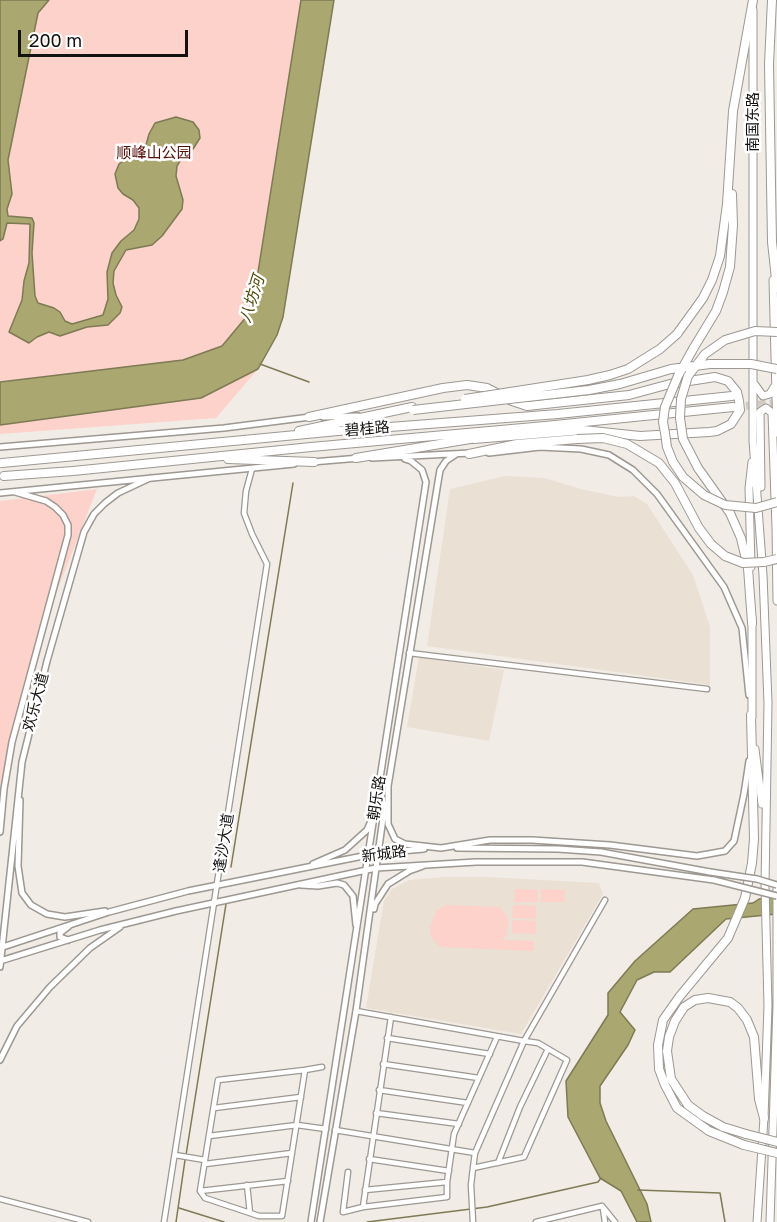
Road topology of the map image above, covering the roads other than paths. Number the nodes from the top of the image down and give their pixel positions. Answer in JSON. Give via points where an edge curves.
{"nodes":[{"id":1,"x":753,"y":0,"type":"edge"},
{"id":2,"x":772,"y":0,"type":"edge"},
{"id":3,"x":730,"y":142,"type":"junction"},
{"id":4,"x":772,"y":242,"type":"junction"},
{"id":5,"x":777,"y":288,"type":"edge"},
{"id":6,"x":777,"y":332,"type":"edge"},
{"id":7,"x":777,"y":369,"type":"edge"},
{"id":8,"x":753,"y":382,"type":"junction"},
{"id":9,"x":776,"y":382,"type":"edge"},
{"id":10,"x":732,"y":396,"type":"tunnel mouth"},
{"id":11,"x":733,"y":407,"type":"tunnel mouth"},
{"id":12,"x":412,"y":408,"type":"junction"},
{"id":13,"x":369,"y":416,"type":"junction"},
{"id":14,"x":309,"y":417,"type":"junction"},
{"id":15,"x":527,"y":428,"type":"junction"},
{"id":16,"x":777,"y":433,"type":"edge"},
{"id":17,"x":265,"y":438,"type":"junction"},
{"id":18,"x":474,"y":439,"type":"junction"},
{"id":19,"x":753,"y":441,"type":"junction"},
{"id":20,"x":0,"y":447,"type":"edge"},
{"id":21,"x":456,"y":454,"type":"junction"},
{"id":22,"x":469,"y":454,"type":"junction"},
{"id":23,"x":196,"y":458,"type":"junction"},
{"id":24,"x":356,"y":458,"type":"junction"},
{"id":25,"x":400,"y":458,"type":"junction"},
{"id":26,"x":314,"y":462,"type":"junction"},
{"id":27,"x":2,"y":464,"type":"dead end"},
{"id":28,"x":252,"y":469,"type":"junction"},
{"id":29,"x":4,"y":476,"type":"dead end"},
{"id":30,"x":153,"y":477,"type":"junction"},
{"id":31,"x":777,"y":488,"type":"edge"},
{"id":32,"x":11,"y":490,"type":"junction"},
{"id":33,"x":0,"y":493,"type":"edge"},
{"id":34,"x":423,"y":502,"type":"junction"},
{"id":35,"x":777,"y":502,"type":"edge"},
{"id":36,"x":434,"y":503,"type":"junction"},
{"id":37,"x":759,"y":516,"type":"junction"},
{"id":38,"x":776,"y":528,"type":"edge"},
{"id":39,"x":777,"y":559,"type":"edge"},
{"id":40,"x":777,"y":601,"type":"edge"},
{"id":41,"x":752,"y":623,"type":"junction"},
{"id":42,"x":43,"y":627,"type":"junction"},
{"id":43,"x":56,"y":631,"type":"junction"},
{"id":44,"x":408,"y":653,"type":"junction"},
{"id":45,"x":707,"y":689,"type":"dead end"},
{"id":46,"x":751,"y":715,"type":"junction"},
{"id":47,"x":20,"y":773,"type":"junction"},
{"id":48,"x":388,"y":785,"type":"junction"},
{"id":49,"x":375,"y":814,"type":"junction"},
{"id":50,"x":0,"y":832,"type":"edge"},
{"id":51,"x":765,"y":835,"type":"junction"},
{"id":52,"x":441,"y":848,"type":"junction"},
{"id":53,"x":378,"y":853,"type":"junction"},
{"id":54,"x":368,"y":855,"type":"junction"},
{"id":55,"x":430,"y":863,"type":"junction"},
{"id":56,"x":376,"y":868,"type":"junction"},
{"id":57,"x":300,"y":869,"type":"junction"},
{"id":58,"x":366,"y":870,"type":"junction"},
{"id":59,"x":296,"y":885,"type":"junction"},
{"id":60,"x":217,"y":886,"type":"junction"},
{"id":61,"x":0,"y":888,"type":"edge"},
{"id":62,"x":9,"y":888,"type":"junction"},
{"id":63,"x":777,"y":888,"type":"edge"},
{"id":64,"x":777,"y":896,"type":"edge"},
{"id":65,"x":605,"y":900,"type":"dead end"},
{"id":66,"x":214,"y":903,"type":"junction"},
{"id":67,"x":128,"y":907,"type":"junction"},
{"id":68,"x":70,"y":924,"type":"junction"},
{"id":69,"x":124,"y":924,"type":"junction"},
{"id":70,"x":777,"y":925,"type":"edge"},
{"id":71,"x":369,"y":931,"type":"junction"},
{"id":72,"x":357,"y":933,"type":"junction"},
{"id":73,"x":68,"y":940,"type":"junction"},
{"id":74,"x":2,"y":947,"type":"edge"},
{"id":75,"x":0,"y":963,"type":"edge"},
{"id":76,"x":356,"y":1011,"type":"junction"},
{"id":77,"x":391,"y":1017,"type":"junction"},
{"id":78,"x":497,"y":1037,"type":"junction"},
{"id":79,"x":387,"y":1038,"type":"junction"},
{"id":80,"x":524,"y":1041,"type":"junction"},
{"id":81,"x":548,"y":1049,"type":"junction"},
{"id":82,"x":490,"y":1054,"type":"junction"},
{"id":83,"x":0,"y":1060,"type":"edge"},
{"id":84,"x":383,"y":1064,"type":"junction"},
{"id":85,"x":322,"y":1067,"type":"dead end"},
{"id":86,"x":305,"y":1070,"type":"junction"},
{"id":87,"x":479,"y":1078,"type":"junction"},
{"id":88,"x":379,"y":1090,"type":"junction"},
{"id":89,"x":301,"y":1097,"type":"junction"},
{"id":90,"x":468,"y":1103,"type":"junction"},
{"id":91,"x":214,"y":1108,"type":"junction"},
{"id":92,"x":376,"y":1113,"type":"junction"},
{"id":93,"x":764,"y":1118,"type":"junction"},
{"id":94,"x":459,"y":1124,"type":"junction"},
{"id":95,"x":297,"y":1125,"type":"junction"},
{"id":96,"x":326,"y":1129,"type":"junction"},
{"id":97,"x":336,"y":1130,"type":"junction"},
{"id":98,"x":209,"y":1136,"type":"junction"},
{"id":99,"x":372,"y":1136,"type":"junction"},
{"id":100,"x":777,"y":1142,"type":"edge"},
{"id":101,"x":451,"y":1149,"type":"junction"},
{"id":102,"x":292,"y":1153,"type":"junction"},
{"id":103,"x":475,"y":1153,"type":"junction"},
{"id":104,"x":777,"y":1153,"type":"edge"},
{"id":105,"x":177,"y":1156,"type":"junction"},
{"id":106,"x":369,"y":1159,"type":"junction"},
{"id":107,"x":205,"y":1162,"type":"junction"},
{"id":108,"x":498,"y":1163,"type":"junction"},
{"id":109,"x":473,"y":1168,"type":"junction"},
{"id":110,"x":448,"y":1171,"type":"junction"},
{"id":111,"x":348,"y":1172,"type":"dead end"},
{"id":112,"x":288,"y":1181,"type":"junction"},
{"id":113,"x":447,"y":1182,"type":"junction"},
{"id":114,"x":247,"y":1185,"type":"junction"},
{"id":115,"x":777,"y":1189,"type":"edge"},
{"id":116,"x":365,"y":1190,"type":"junction"},
{"id":117,"x":200,"y":1191,"type":"junction"},
{"id":118,"x":0,"y":1198,"type":"edge"},
{"id":119,"x":602,"y":1206,"type":"junction"},
{"id":120,"x":363,"y":1207,"type":"junction"},
{"id":121,"x":250,"y":1213,"type":"junction"},
{"id":122,"x":311,"y":1219,"type":"edge"},
{"id":123,"x":320,"y":1220,"type":"edge"},
{"id":124,"x":473,"y":1220,"type":"edge"},
{"id":125,"x":88,"y":1222,"type":"edge"},
{"id":126,"x":164,"y":1222,"type":"edge"},
{"id":127,"x":536,"y":1222,"type":"edge"},
{"id":128,"x":605,"y":1222,"type":"edge"},
{"id":129,"x":615,"y":1222,"type":"edge"},
{"id":130,"x":757,"y":1222,"type":"edge"},
{"id":131,"x":771,"y":1222,"type":"edge"}],
"edges":[{"from":1,"to":3,"type":"highway"},
{"from":1,"to":8,"type":"main road","name":"南国东路"},
{"from":2,"to":4,"type":"highway","name":"南国东路"},
{"from":3,"to":12,"type":"highway","bridge":true,"via":[[727,204],[720,256],[712,280],[677,334],[660,349],[610,375]]},
{"from":3,"to":35,"type":"highway","bridge":true,"via":[[730,267],[716,311],[678,376],[665,408],[664,434],[673,462],[704,495],[724,505],[756,508]]},
{"from":4,"to":5,"type":"highway","name":"南国东路"},
{"from":4,"to":9,"type":"main road"},
{"from":6,"to":41,"type":"highway","bridge":true,"via":[[755,331],[725,340],[705,354],[688,376],[681,399],[683,439],[730,513],[741,538],[748,567]]},
{"from":7,"to":12,"type":"highway","bridge":true,"via":[[751,364],[710,364],[670,369],[589,390]]},
{"from":8,"to":9,"type":"main road","via":[[766,397]]},
{"from":8,"to":19,"type":"main road","name":"南国东路"},
{"from":9,"to":16,"type":"main road"},
{"from":10,"to":17,"type":"highway","name":"碧桂路"},
{"from":11,"to":15,"type":"highway"},
{"from":12,"to":13,"type":"highway"},
{"from":13,"to":14,"type":"street"},
{"from":13,"to":17,"type":"highway"},
{"from":14,"to":18,"type":"highway","via":[[467,385],[487,388],[527,405],[629,395],[715,377],[733,385],[739,400],[740,410],[731,424],[709,432],[640,436],[583,430]]},
{"from":14,"to":20,"type":"street"},
{"from":15,"to":18,"type":"highway"},
{"from":15,"to":23,"type":"highway"},
{"from":17,"to":27,"type":"highway","name":"碧桂路"},
{"from":18,"to":24,"type":"highway"},
{"from":19,"to":37,"type":"main road"},
{"from":19,"to":41,"type":"main road","via":[[749,488]]},
{"from":21,"to":22,"type":"street"},
{"from":21,"to":25,"type":"street"},
{"from":21,"to":36,"type":"street","name":"朝乐路","via":[[440,470]]},
{"from":22,"to":39,"type":"highway","bridge":true,"via":[[517,444],[577,439],[603,438],[627,444],[659,463],[675,483],[699,528],[725,556],[743,563]]},
{"from":22,"to":46,"type":"street","via":[[540,447],[581,449],[609,455],[633,470],[657,494],[724,587],[742,628]]},
{"from":23,"to":26,"type":"highway"},
{"from":23,"to":29,"type":"highway"},
{"from":24,"to":25,"type":"street"},
{"from":24,"to":26,"type":"street"},
{"from":25,"to":34,"type":"street","name":"朝乐路","via":[[422,470],[426,482]]},
{"from":26,"to":28,"type":"street"},
{"from":28,"to":30,"type":"street"},
{"from":28,"to":60,"type":"street","name":"逢沙大道","via":[[244,513],[267,564]]},
{"from":30,"to":32,"type":"street"},
{"from":30,"to":43,"type":"street","name":"欢乐大道","via":[[118,493],[94,514],[84,532]]},
{"from":31,"to":38,"type":"main road"},
{"from":32,"to":33,"type":"street"},
{"from":32,"to":42,"type":"street","name":"欢乐大道","via":[[46,501],[63,515],[68,525],[64,555]]},
{"from":34,"to":36,"type":"street","via":[[431,491]]},
{"from":34,"to":49,"type":"street","name":"朝乐路"},
{"from":36,"to":44,"type":"street","name":"朝乐路"},
{"from":37,"to":38,"type":"main road","via":[[760,412],[766,408],[772,413]]},
{"from":37,"to":51,"type":"main road","via":[[768,703]]},
{"from":38,"to":40,"type":"main road"},
{"from":41,"to":46,"type":"main road"},
{"from":42,"to":43,"type":"street"},
{"from":42,"to":50,"type":"street","name":"欢乐大道","via":[[12,742]]},
{"from":43,"to":47,"type":"street","name":"欢乐大道"},
{"from":44,"to":45,"type":"street"},
{"from":44,"to":48,"type":"street","name":"朝乐路"},
{"from":46,"to":51,"type":"main road"},
{"from":46,"to":52,"type":"street","via":[[740,820],[734,841],[726,850],[697,856],[532,840],[490,840]]},
{"from":46,"to":104,"type":"highway","bridge":true,"via":[[754,839],[741,912],[732,932],[663,1020],[659,1069],[677,1108],[709,1131]]},
{"from":47,"to":62,"type":"street","name":"欢乐大道"},
{"from":47,"to":67,"type":"street","via":[[18,866],[22,893],[31,905],[47,914],[65,917]]},
{"from":48,"to":52,"type":"street","via":[[388,824],[395,838],[405,844]]},
{"from":48,"to":53,"type":"street","name":"朝乐路"},
{"from":49,"to":54,"type":"street","name":"朝乐路"},
{"from":49,"to":57,"type":"street","via":[[367,830],[345,850]]},
{"from":51,"to":93,"type":"main road","via":[[768,1006]]},
{"from":52,"to":53,"type":"street","name":"新城路"},
{"from":52,"to":63,"type":"street","name":"新城路","bridge":true,"via":[[601,852],[757,879]]},
{"from":53,"to":54,"type":"street","name":"新城路"},
{"from":53,"to":56,"type":"street","name":"朝乐路"},
{"from":54,"to":57,"type":"street","name":"新城路"},
{"from":54,"to":58,"type":"street","name":"朝乐路"},
{"from":55,"to":56,"type":"street","name":"新城路"},
{"from":55,"to":64,"type":"street","name":"新城路","bridge":true,"via":[[582,862],[714,880]]},
{"from":55,"to":71,"type":"street","via":[[388,884],[375,904]]},
{"from":56,"to":58,"type":"street","name":"新城路"},
{"from":56,"to":71,"type":"street","name":"朝乐路"},
{"from":57,"to":60,"type":"street","name":"新城路"},
{"from":58,"to":59,"type":"street","name":"新城路"},
{"from":58,"to":72,"type":"street","name":"朝乐路"},
{"from":59,"to":66,"type":"street","name":"新城路"},
{"from":59,"to":72,"type":"street","via":[[337,883],[348,888],[355,903]]},
{"from":60,"to":66,"type":"street","name":"逢沙大道"},
{"from":60,"to":67,"type":"street","name":"新城路"},
{"from":61,"to":62,"type":"street"},
{"from":62,"to":74,"type":"street","name":"欢乐大道"},
{"from":63,"to":70,"type":"main road"},
{"from":65,"to":80,"type":"street"},
{"from":66,"to":69,"type":"street","name":"新城路"},
{"from":66,"to":105,"type":"street","name":"逢沙大道"},
{"from":67,"to":68,"type":"street","name":"新城路"},
{"from":68,"to":73,"type":"street","via":[[60,933],[60,937]]},
{"from":68,"to":74,"type":"street","name":"新城路"},
{"from":69,"to":73,"type":"street","name":"新城路"},
{"from":69,"to":83,"type":"street","via":[[90,948],[50,987],[17,1026]]},
{"from":70,"to":131,"type":"main road"},
{"from":71,"to":76,"type":"street","name":"朝乐路"},
{"from":72,"to":96,"type":"street","name":"朝乐路"},
{"from":73,"to":75,"type":"street","name":"新城路"},
{"from":74,"to":75,"type":"street","name":"欢乐大道"},
{"from":76,"to":77,"type":"street"},
{"from":76,"to":97,"type":"street","name":"朝乐路"},
{"from":77,"to":78,"type":"street"},
{"from":77,"to":79,"type":"street"},
{"from":78,"to":80,"type":"street"},
{"from":78,"to":82,"type":"street"},
{"from":79,"to":82,"type":"street"},
{"from":79,"to":84,"type":"street"},
{"from":80,"to":81,"type":"street"},
{"from":80,"to":103,"type":"street"},
{"from":81,"to":108,"type":"street"},
{"from":81,"to":108,"type":"street","via":[[567,1060],[524,1157]]},
{"from":82,"to":87,"type":"street"},
{"from":84,"to":87,"type":"street"},
{"from":84,"to":88,"type":"street"},
{"from":85,"to":86,"type":"street"},
{"from":86,"to":89,"type":"street"},
{"from":86,"to":91,"type":"street","via":[[218,1080]]},
{"from":87,"to":90,"type":"street"},
{"from":88,"to":90,"type":"street"},
{"from":88,"to":92,"type":"street"},
{"from":89,"to":91,"type":"street"},
{"from":89,"to":95,"type":"street"},
{"from":90,"to":94,"type":"street"},
{"from":91,"to":98,"type":"street"},
{"from":92,"to":94,"type":"street"},
{"from":92,"to":99,"type":"street"},
{"from":93,"to":100,"type":"highway","bridge":true,"via":[[754,1037],[747,1020],[730,1002],[708,998],[684,1007],[669,1037],[668,1065],[671,1078],[688,1105],[723,1127]]},
{"from":93,"to":130,"type":"main road"},
{"from":94,"to":101,"type":"street"},
{"from":95,"to":96,"type":"street"},
{"from":95,"to":98,"type":"street"},
{"from":95,"to":102,"type":"street"},
{"from":96,"to":122,"type":"street","name":"朝乐路"},
{"from":97,"to":99,"type":"street"},
{"from":97,"to":123,"type":"street","name":"朝乐路"},
{"from":98,"to":107,"type":"street"},
{"from":99,"to":101,"type":"street"},
{"from":99,"to":106,"type":"street"},
{"from":101,"to":103,"type":"street"},
{"from":101,"to":110,"type":"street"},
{"from":102,"to":107,"type":"street"},
{"from":102,"to":112,"type":"street"},
{"from":103,"to":109,"type":"street"},
{"from":105,"to":107,"type":"street"},
{"from":105,"to":126,"type":"street","name":"逢沙大道"},
{"from":106,"to":110,"type":"street"},
{"from":106,"to":116,"type":"street"},
{"from":107,"to":117,"type":"street"},
{"from":108,"to":109,"type":"street"},
{"from":109,"to":124,"type":"street"},
{"from":110,"to":113,"type":"street"},
{"from":111,"to":120,"type":"street","via":[[343,1212]]},
{"from":112,"to":114,"type":"street"},
{"from":112,"to":121,"type":"street","via":[[282,1216]]},
{"from":113,"to":116,"type":"street"},
{"from":113,"to":120,"type":"street","via":[[447,1197]]},
{"from":114,"to":117,"type":"street"},
{"from":114,"to":121,"type":"street"},
{"from":115,"to":131,"type":"main road"},
{"from":116,"to":120,"type":"street"},
{"from":117,"to":121,"type":"street","via":[[205,1198]]},
{"from":118,"to":125,"type":"street"},
{"from":119,"to":127,"type":"street"},
{"from":119,"to":128,"type":"street"},
{"from":119,"to":129,"type":"street"}]}
